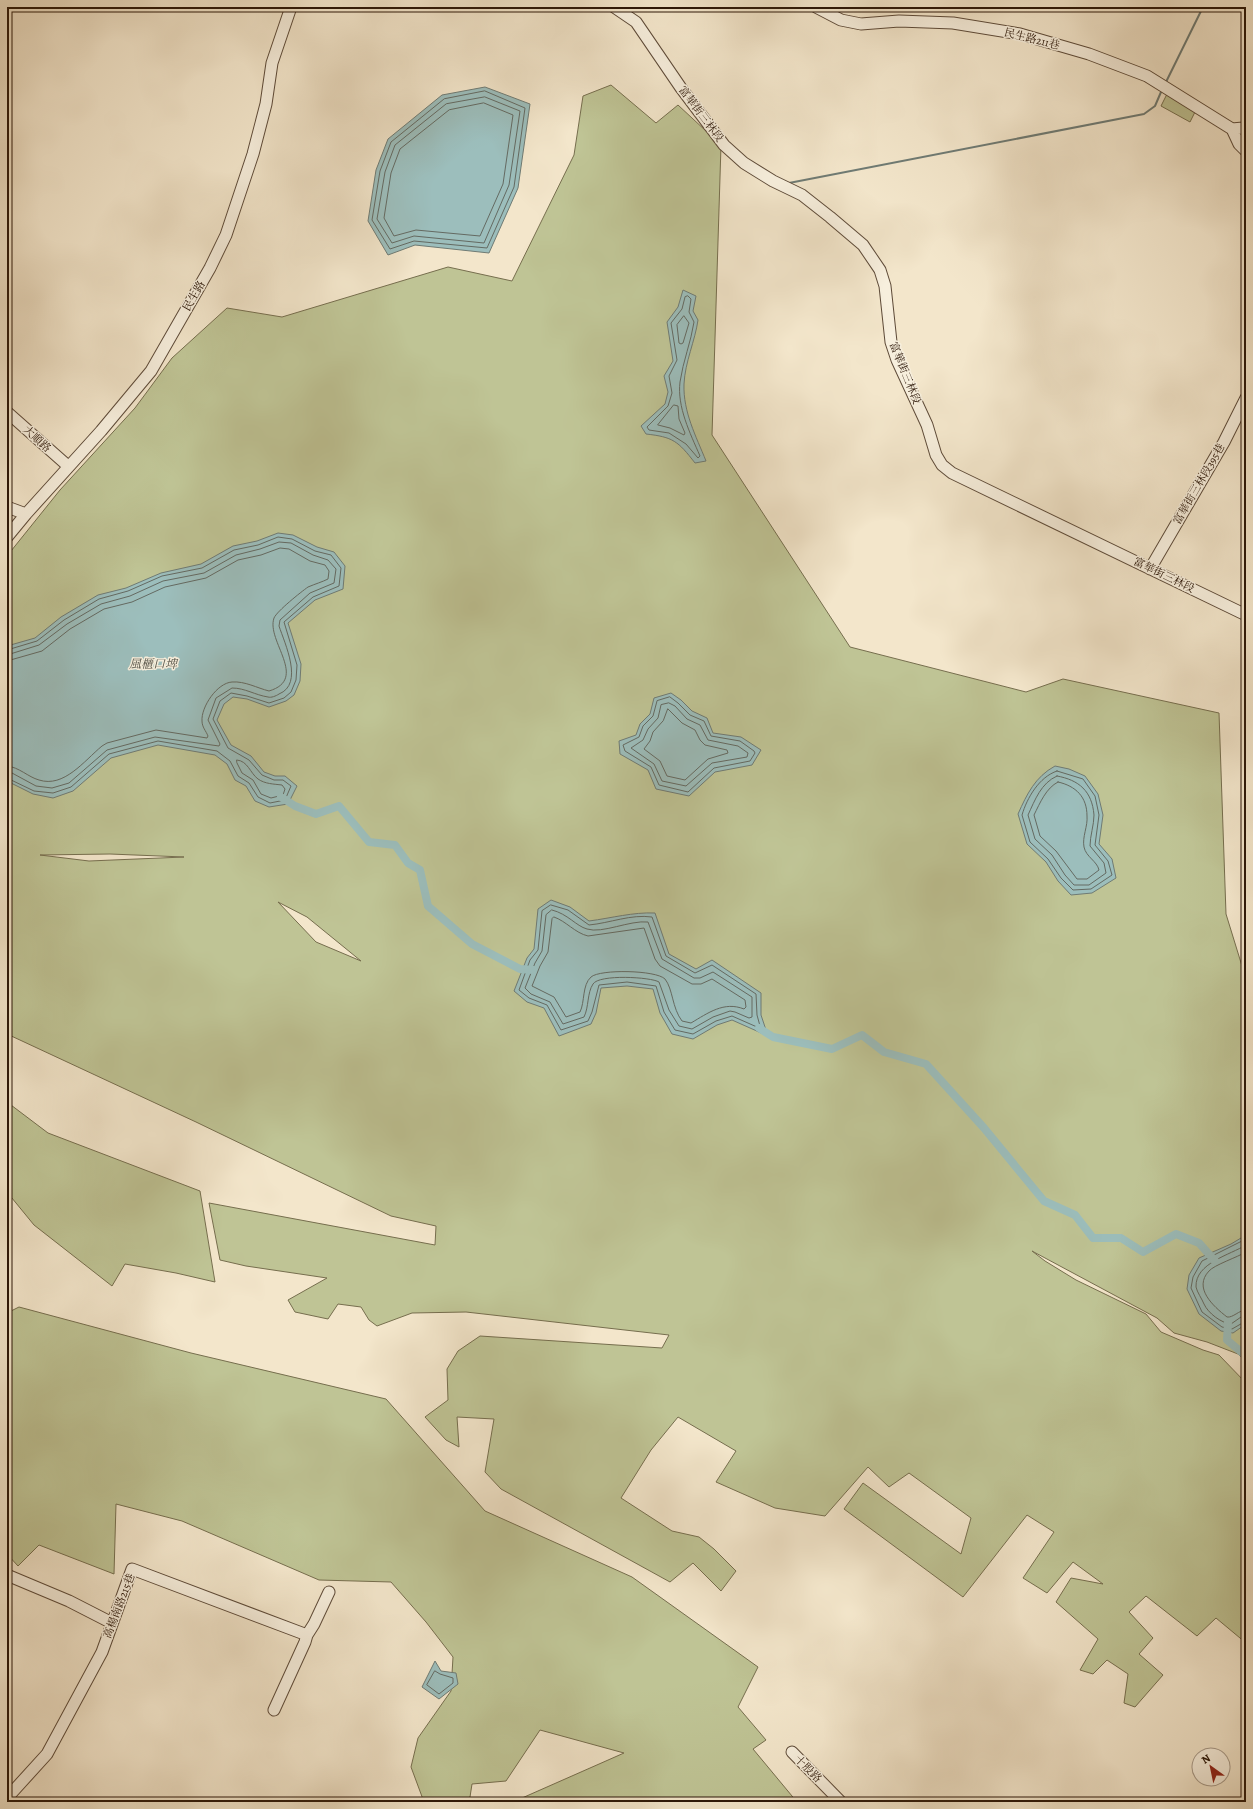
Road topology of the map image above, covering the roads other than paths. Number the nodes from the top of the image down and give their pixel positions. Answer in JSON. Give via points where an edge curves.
{"nodes":[{"id":1,"x":290,"y":7,"type":"edge"},
{"id":2,"x":614,"y":7,"type":"edge"},
{"id":3,"x":816,"y":7,"type":"edge"},
{"id":4,"x":1246,"y":126,"type":"edge"},
{"id":5,"x":1232,"y":129,"type":"junction"},
{"id":6,"x":1246,"y":151,"type":"edge"},
{"id":7,"x":1246,"y":398,"type":"edge"},
{"id":8,"x":7,"y":412,"type":"edge"},
{"id":9,"x":68,"y":466,"type":"junction"},
{"id":10,"x":7,"y":507,"type":"edge"},
{"id":11,"x":26,"y":514,"type":"junction"},
{"id":12,"x":7,"y":537,"type":"edge"},
{"id":13,"x":1150,"y":569,"type":"junction"},
{"id":14,"x":1246,"y":615,"type":"edge"},
{"id":15,"x":7,"y":1575,"type":"edge"},
{"id":16,"x":329,"y":1592,"type":"dead end"},
{"id":17,"x":112,"y":1623,"type":"junction"},
{"id":18,"x":307,"y":1636,"type":"junction"},
{"id":19,"x":274,"y":1710,"type":"dead end"},
{"id":20,"x":792,"y":1752,"type":"dead end"},
{"id":21,"x":7,"y":1798,"type":"edge"},
{"id":22,"x":842,"y":1802,"type":"edge"}],
"edges":[{"from":1,"to":9,"type":"street","name":"民生路","via":[[272,63],[266,104],[256,142],[226,235],[210,268],[150,371],[101,431]]},
{"from":2,"to":13,"type":"street","name":"富華街三林段","via":[[636,22],[724,145],[744,163],[802,195],[863,245],[880,270],[885,286],[891,342],[942,465],[952,473]]},
{"from":3,"to":5,"type":"street","name":"民生路211巷","via":[[841,20],[861,24],[898,21],[953,23],[1020,34],[1083,52],[1147,76]]},
{"from":4,"to":5,"type":"street"},
{"from":5,"to":6,"type":"street","via":[[1238,144]]},
{"from":7,"to":13,"type":"street","name":"富華街三林段395巷","via":[[1224,442]]},
{"from":8,"to":9,"type":"street","name":"大順路"},
{"from":9,"to":11,"type":"street","name":"民生路"},
{"from":10,"to":11,"type":"street"},
{"from":11,"to":12,"type":"street","name":"民生路"},
{"from":13,"to":14,"type":"street","name":"富華街三林段"},
{"from":15,"to":17,"type":"street"},
{"from":16,"to":18,"type":"street"},
{"from":17,"to":18,"type":"street","name":"高楊南路215巷","via":[[132,1569]]},
{"from":17,"to":21,"type":"street","name":"高楊南路215巷","via":[[102,1652],[47,1754]]},
{"from":18,"to":19,"type":"street"},
{"from":20,"to":22,"type":"street","name":"十股路"}]}
